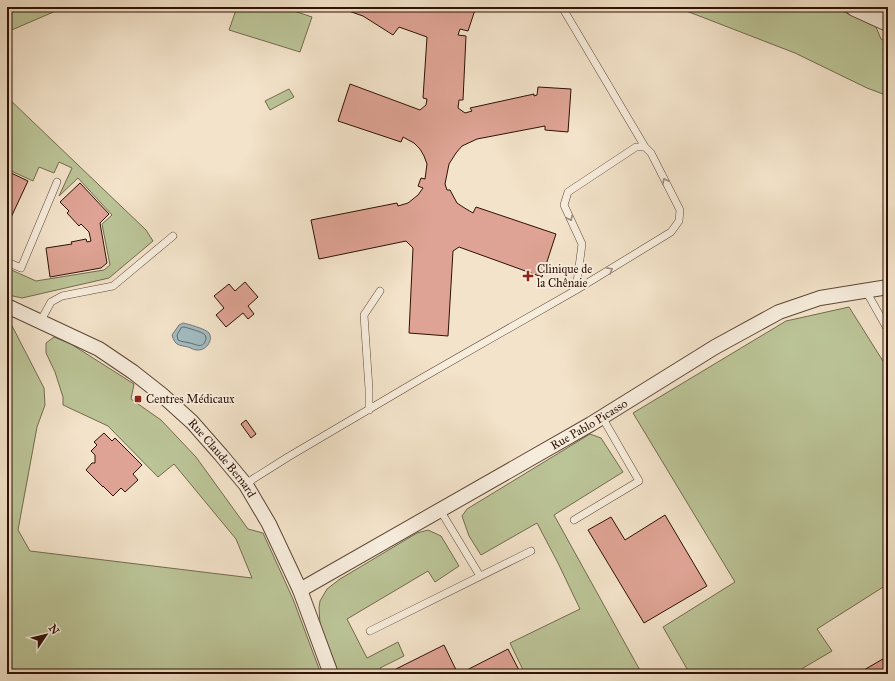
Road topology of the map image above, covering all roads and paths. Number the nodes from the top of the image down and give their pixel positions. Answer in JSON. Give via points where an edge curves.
{"nodes":[{"id":1,"x":562,"y":7,"type":"edge"},
{"id":2,"x":856,"y":7,"type":"edge"},
{"id":3,"x":888,"y":22,"type":"edge"},
{"id":4,"x":645,"y":147,"type":"junction"},
{"id":5,"x":57,"y":182,"type":"dead end"},
{"id":6,"x":173,"y":236,"type":"dead end"},
{"id":7,"x":7,"y":262,"type":"edge"},
{"id":8,"x":888,"y":287,"type":"edge"},
{"id":9,"x":576,"y":290,"type":"junction"},
{"id":10,"x":380,"y":291,"type":"dead end"},
{"id":11,"x":866,"y":291,"type":"junction"},
{"id":12,"x":7,"y":306,"type":"edge"},
{"id":13,"x":40,"y":322,"type":"junction"},
{"id":14,"x":888,"y":330,"type":"edge"},
{"id":15,"x":369,"y":410,"type":"junction"},
{"id":16,"x":602,"y":417,"type":"junction"},
{"id":17,"x":246,"y":485,"type":"junction"},
{"id":18,"x":440,"y":510,"type":"junction"},
{"id":19,"x":574,"y":520,"type":"dead end"},
{"id":20,"x":531,"y":551,"type":"dead end"},
{"id":21,"x":480,"y":576,"type":"junction"},
{"id":22,"x":300,"y":590,"type":"junction"},
{"id":23,"x":370,"y":631,"type":"dead end"},
{"id":24,"x":331,"y":674,"type":"edge"}],
"edges":[{"from":1,"to":4,"type":"lane"},
{"from":2,"to":3,"type":"street"},
{"from":4,"to":9,"type":"lane","one_way":true,"via":[[636,148],[568,192],[564,204],[582,244]]},
{"from":9,"to":4,"type":"lane","one_way":true,"via":[[672,232],[679,221],[680,210],[651,153]]},
{"from":5,"to":7,"type":"lane","via":[[21,268]]},
{"from":6,"to":13,"type":"lane","via":[[113,286],[62,296],[50,302]]},
{"from":8,"to":11,"type":"street","name":"Rue Pablo Picasso"},
{"from":9,"to":15,"type":"lane"},
{"from":10,"to":15,"type":"lane","via":[[364,315]]},
{"from":11,"to":14,"type":"lane"},
{"from":11,"to":16,"type":"street","name":"Rue Pablo Picasso","via":[[820,298],[779,312],[715,347]]},
{"from":12,"to":13,"type":"street","name":"Rue Claude Bernard"},
{"from":13,"to":17,"type":"street","name":"Rue Claude Bernard","via":[[99,349],[161,394],[192,422]]},
{"from":15,"to":17,"type":"lane","via":[[288,457]]},
{"from":16,"to":18,"type":"street","name":"Rue Pablo Picasso"},
{"from":16,"to":19,"type":"lane","via":[[639,481]]},
{"from":17,"to":22,"type":"street","name":"Rue Claude Bernard","via":[[269,524]]},
{"from":18,"to":21,"type":"lane"},
{"from":18,"to":22,"type":"street","name":"Rue Pablo Picasso"},
{"from":20,"to":21,"type":"lane"},
{"from":21,"to":23,"type":"lane"},
{"from":22,"to":24,"type":"street","name":"Rue Claude Bernard"}]}
